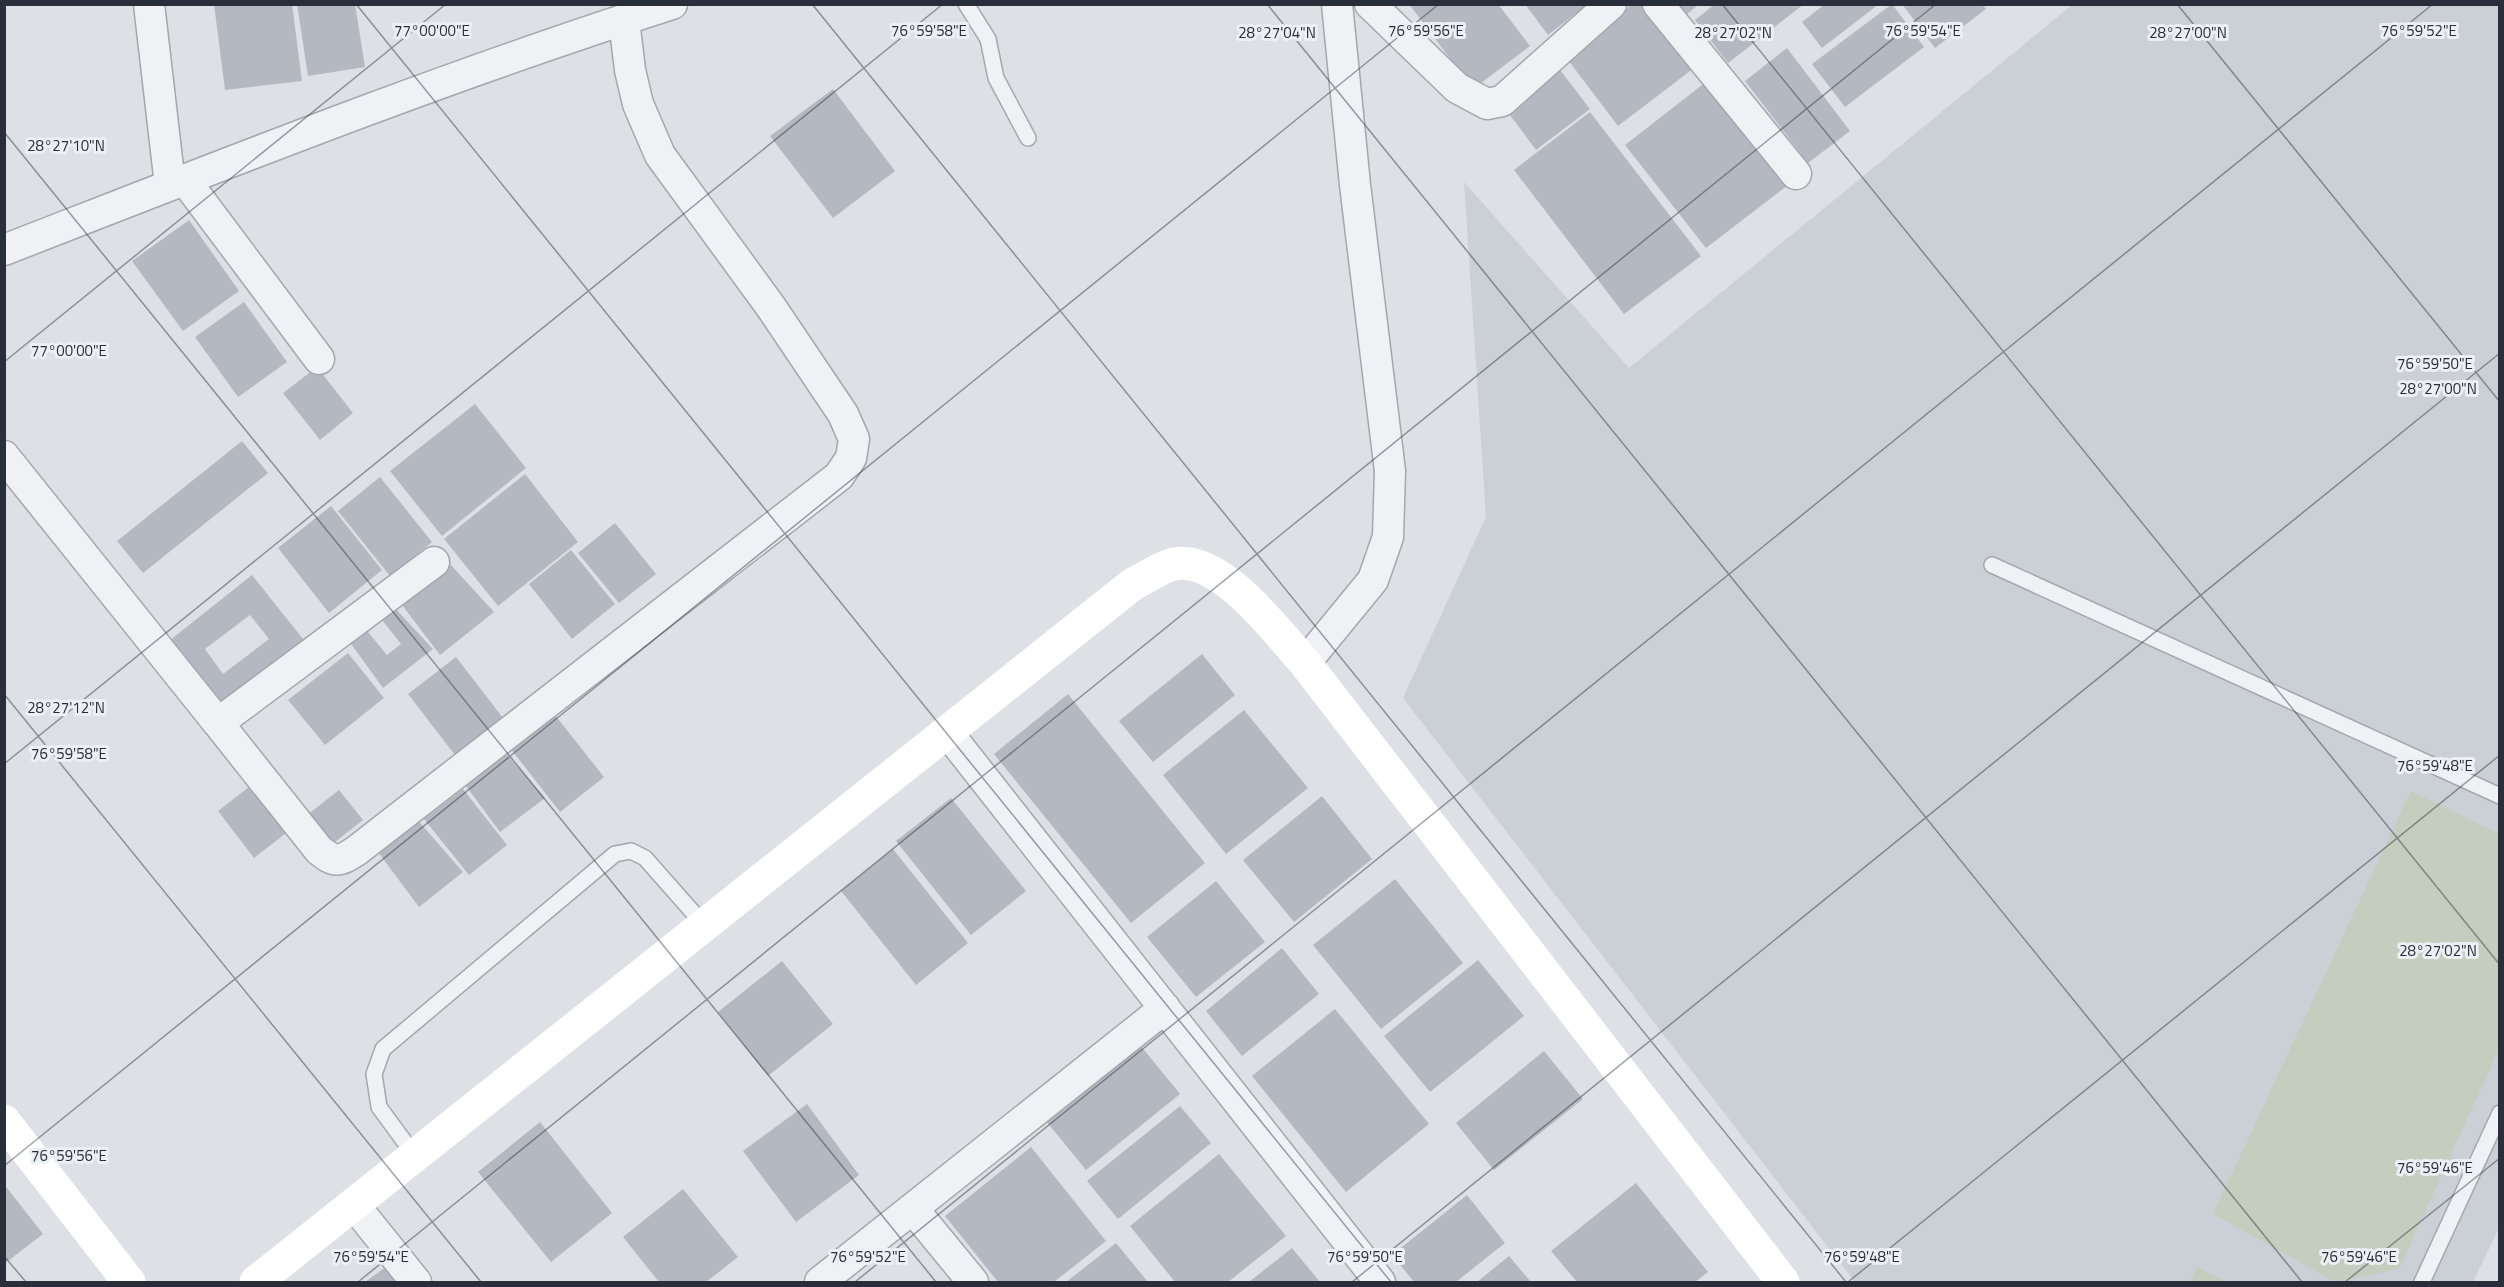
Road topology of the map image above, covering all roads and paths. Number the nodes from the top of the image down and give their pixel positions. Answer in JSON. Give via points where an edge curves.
{"nodes":[{"id":1,"x":149,"y":4,"type":"edge"},
{"id":2,"x":672,"y":4,"type":"edge"},
{"id":3,"x":966,"y":4,"type":"edge"},
{"id":4,"x":1337,"y":4,"type":"edge"},
{"id":5,"x":1370,"y":4,"type":"edge"},
{"id":6,"x":1611,"y":4,"type":"edge"},
{"id":7,"x":1658,"y":4,"type":"edge"},
{"id":8,"x":624,"y":20,"type":"junction"},
{"id":9,"x":1028,"y":138,"type":"dead end"},
{"id":10,"x":1796,"y":174,"type":"dead end"},
{"id":11,"x":178,"y":183,"type":"junction"},
{"id":12,"x":4,"y":250,"type":"edge"},
{"id":13,"x":319,"y":359,"type":"dead end"},
{"id":14,"x":4,"y":456,"type":"edge"},
{"id":15,"x":434,"y":562,"type":"dead end"},
{"id":16,"x":1992,"y":565,"type":"dead end"},
{"id":17,"x":1305,"y":663,"type":"junction"},
{"id":18,"x":218,"y":723,"type":"junction"},
{"id":19,"x":948,"y":733,"type":"junction"},
{"id":20,"x":2499,"y":796,"type":"edge"},
{"id":21,"x":705,"y":926,"type":"junction"},
{"id":22,"x":1165,"y":1008,"type":"junction"},
{"id":23,"x":2499,"y":1113,"type":"edge"},
{"id":24,"x":4,"y":1121,"type":"edge"},
{"id":25,"x":416,"y":1156,"type":"junction"},
{"id":26,"x":354,"y":1205,"type":"junction"},
{"id":27,"x":913,"y":1209,"type":"junction"},
{"id":28,"x":129,"y":1282,"type":"edge"},
{"id":29,"x":256,"y":1282,"type":"edge"},
{"id":30,"x":416,"y":1282,"type":"edge"},
{"id":31,"x":820,"y":1282,"type":"edge"},
{"id":32,"x":973,"y":1282,"type":"edge"},
{"id":33,"x":1380,"y":1282,"type":"edge"},
{"id":34,"x":1783,"y":1282,"type":"edge"},
{"id":35,"x":2422,"y":1282,"type":"edge"}],
"edges":[{"from":1,"to":11,"type":"street"},
{"from":2,"to":8,"type":"street"},
{"from":3,"to":9,"type":"lane","via":[[988,39],[996,78]]},
{"from":4,"to":17,"type":"street","via":[[1389,471],[1388,537],[1373,580]]},
{"from":5,"to":6,"type":"street","via":[[1457,88],[1487,104],[1502,101]]},
{"from":7,"to":10,"type":"street"},
{"from":8,"to":11,"type":"street"},
{"from":8,"to":18,"type":"street","via":[[638,104],[660,155],[843,414],[854,440],[851,458],[839,476],[342,860],[330,859],[319,850]]},
{"from":11,"to":12,"type":"street"},
{"from":11,"to":13,"type":"street"},
{"from":14,"to":18,"type":"street"},
{"from":15,"to":18,"type":"street"},
{"from":16,"to":20,"type":"lane"},
{"from":17,"to":19,"type":"street","via":[[1238,589],[1205,567],[1175,564],[1134,585]]},
{"from":17,"to":34,"type":"street"},
{"from":19,"to":21,"type":"street"},
{"from":19,"to":22,"type":"street"},
{"from":21,"to":25,"type":"street"},
{"from":21,"to":25,"type":"lane","via":[[645,858],[631,851],[615,854],[383,1049],[374,1074],[379,1107]]},
{"from":22,"to":27,"type":"street"},
{"from":22,"to":33,"type":"street"},
{"from":23,"to":35,"type":"lane"},
{"from":24,"to":28,"type":"street"},
{"from":25,"to":26,"type":"street"},
{"from":26,"to":29,"type":"street"},
{"from":26,"to":30,"type":"street"},
{"from":27,"to":31,"type":"street"},
{"from":27,"to":32,"type":"street"}]}
